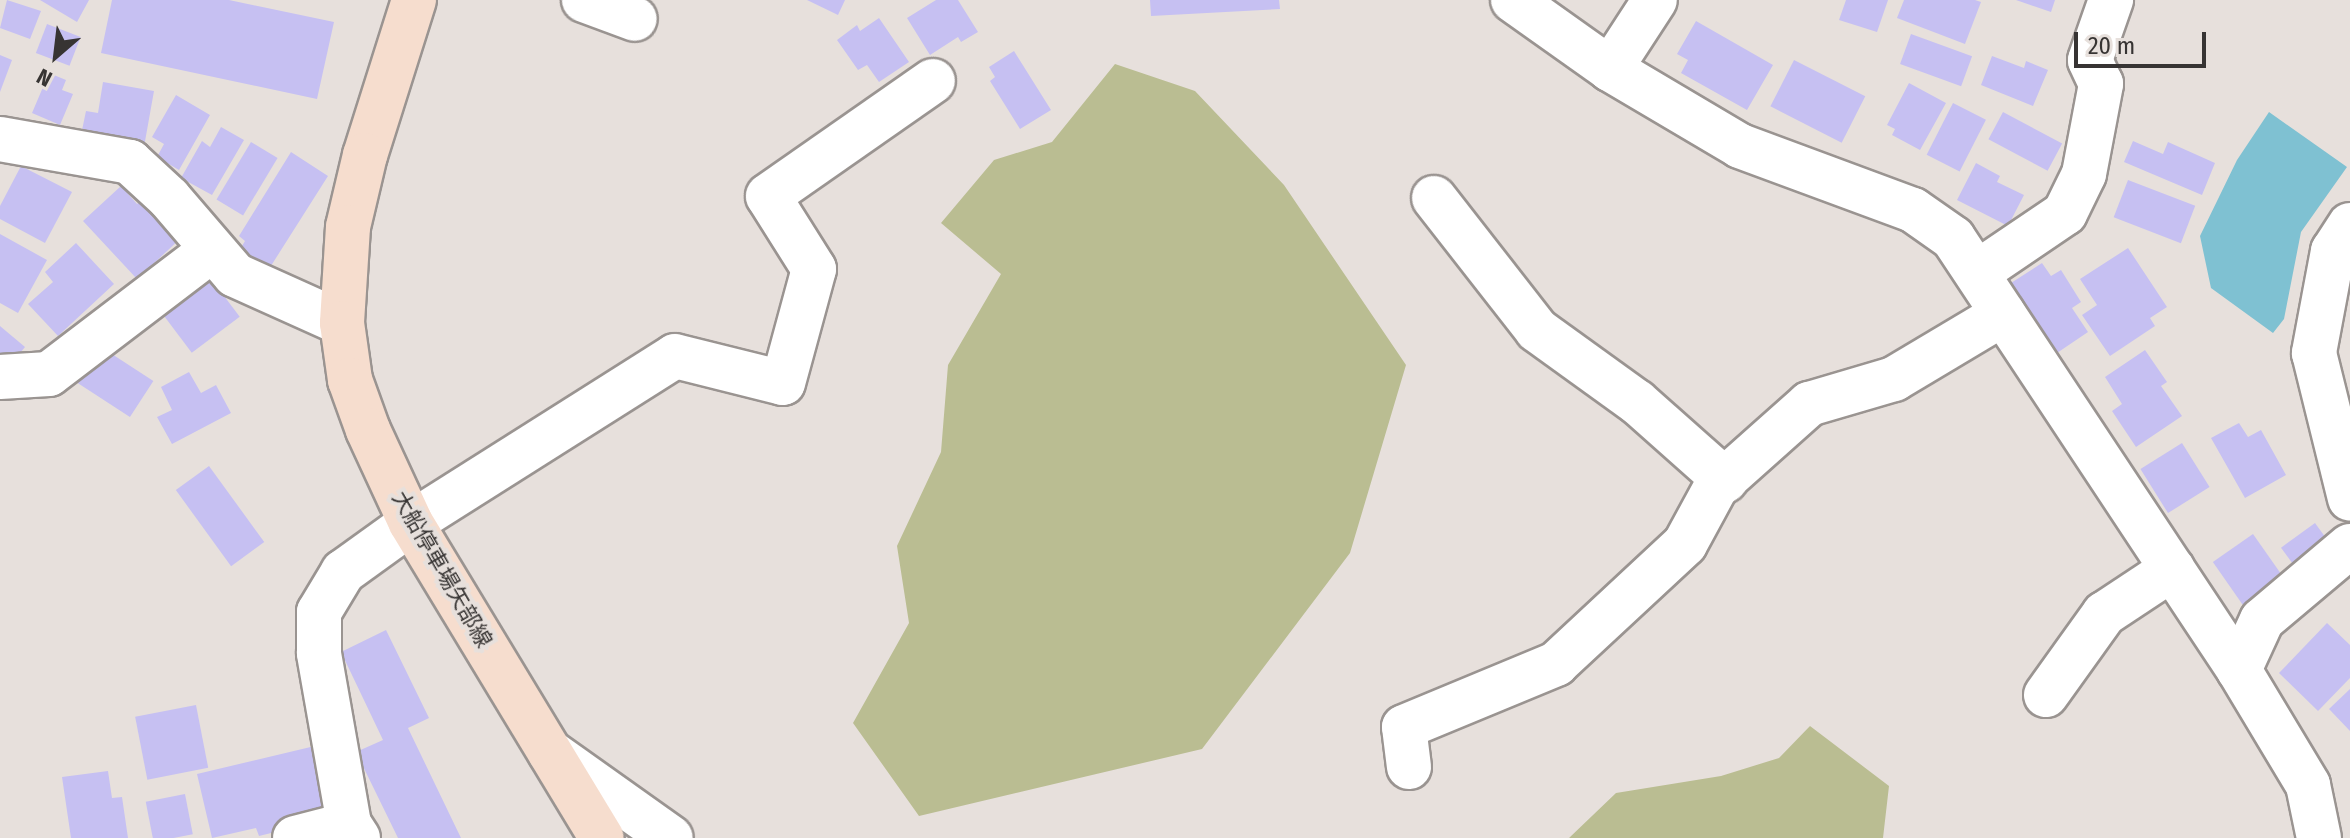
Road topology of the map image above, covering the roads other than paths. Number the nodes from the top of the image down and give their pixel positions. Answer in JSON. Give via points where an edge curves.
{"nodes":[{"id":1,"x":414,"y":0,"type":"edge"},
{"id":2,"x":584,"y":0,"type":"edge"},
{"id":3,"x":1513,"y":0,"type":"edge"},
{"id":4,"x":1655,"y":0,"type":"edge"},
{"id":5,"x":2111,"y":0,"type":"edge"},
{"id":6,"x":635,"y":19,"type":"dead end"},
{"id":7,"x":1610,"y":69,"type":"junction"},
{"id":8,"x":933,"y":81,"type":"dead end"},
{"id":9,"x":0,"y":139,"type":"edge"},
{"id":10,"x":1434,"y":198,"type":"dead end"},
{"id":11,"x":2350,"y":225,"type":"edge"},
{"id":12,"x":212,"y":250,"type":"junction"},
{"id":13,"x":1978,"y":272,"type":"junction"},
{"id":14,"x":2003,"y":314,"type":"junction"},
{"id":15,"x":342,"y":323,"type":"junction"},
{"id":16,"x":0,"y":377,"type":"edge"},
{"id":17,"x":1725,"y":480,"type":"junction"},
{"id":18,"x":2350,"y":499,"type":"edge"},
{"id":19,"x":411,"y":523,"type":"junction"},
{"id":20,"x":2350,"y":546,"type":"edge"},
{"id":21,"x":2172,"y":569,"type":"junction"},
{"id":22,"x":2239,"y":670,"type":"junction"},
{"id":23,"x":2046,"y":695,"type":"dead end"},
{"id":24,"x":548,"y":750,"type":"junction"},
{"id":25,"x":1409,"y":767,"type":"dead end"},
{"id":26,"x":353,"y":831,"type":"edge"},
{"id":27,"x":295,"y":838,"type":"edge"},
{"id":28,"x":602,"y":838,"type":"edge"},
{"id":29,"x":671,"y":838,"type":"edge"},
{"id":30,"x":2319,"y":838,"type":"edge"}],
"edges":[{"from":1,"to":15,"type":"main road","name":"大船停車場矢部線","via":[[348,227]]},
{"from":2,"to":6,"type":"street"},
{"from":3,"to":7,"type":"street"},
{"from":4,"to":7,"type":"street"},
{"from":5,"to":13,"type":"street","via":[[2090,60],[2101,84],[2084,174],[2065,213]]},
{"from":7,"to":13,"type":"street","via":[[1740,146],[1913,210],[1953,238]]},
{"from":8,"to":19,"type":"street","via":[[768,196],[814,269],[783,383],[675,356]]},
{"from":9,"to":12,"type":"street","via":[[130,162]]},
{"from":10,"to":17,"type":"street","via":[[1537,330],[1637,402]]},
{"from":11,"to":18,"type":"street","via":[[2333,251],[2314,353]]},
{"from":12,"to":15,"type":"street","via":[[235,275]]},
{"from":12,"to":16,"type":"street","via":[[49,374]]},
{"from":13,"to":14,"type":"street"},
{"from":14,"to":17,"type":"street","via":[[1894,379],[1809,404]]},
{"from":14,"to":21,"type":"street"},
{"from":15,"to":19,"type":"main road","name":"大船停車場矢部線","via":[[350,380]]},
{"from":17,"to":25,"type":"street","via":[[1685,544],[1556,664],[1404,727]]},
{"from":19,"to":24,"type":"main road","name":"大船停車場矢部線"},
{"from":19,"to":26,"type":"street","via":[[343,572],[319,612],[319,653]]},
{"from":20,"to":22,"type":"street","via":[[2262,620]]},
{"from":21,"to":22,"type":"street"},
{"from":21,"to":23,"type":"street","via":[[2104,614]]},
{"from":22,"to":30,"type":"street","via":[[2308,785]]},
{"from":24,"to":28,"type":"main road","name":"大船停車場矢部線"},
{"from":24,"to":29,"type":"street"},
{"from":26,"to":27,"type":"street"}]}
